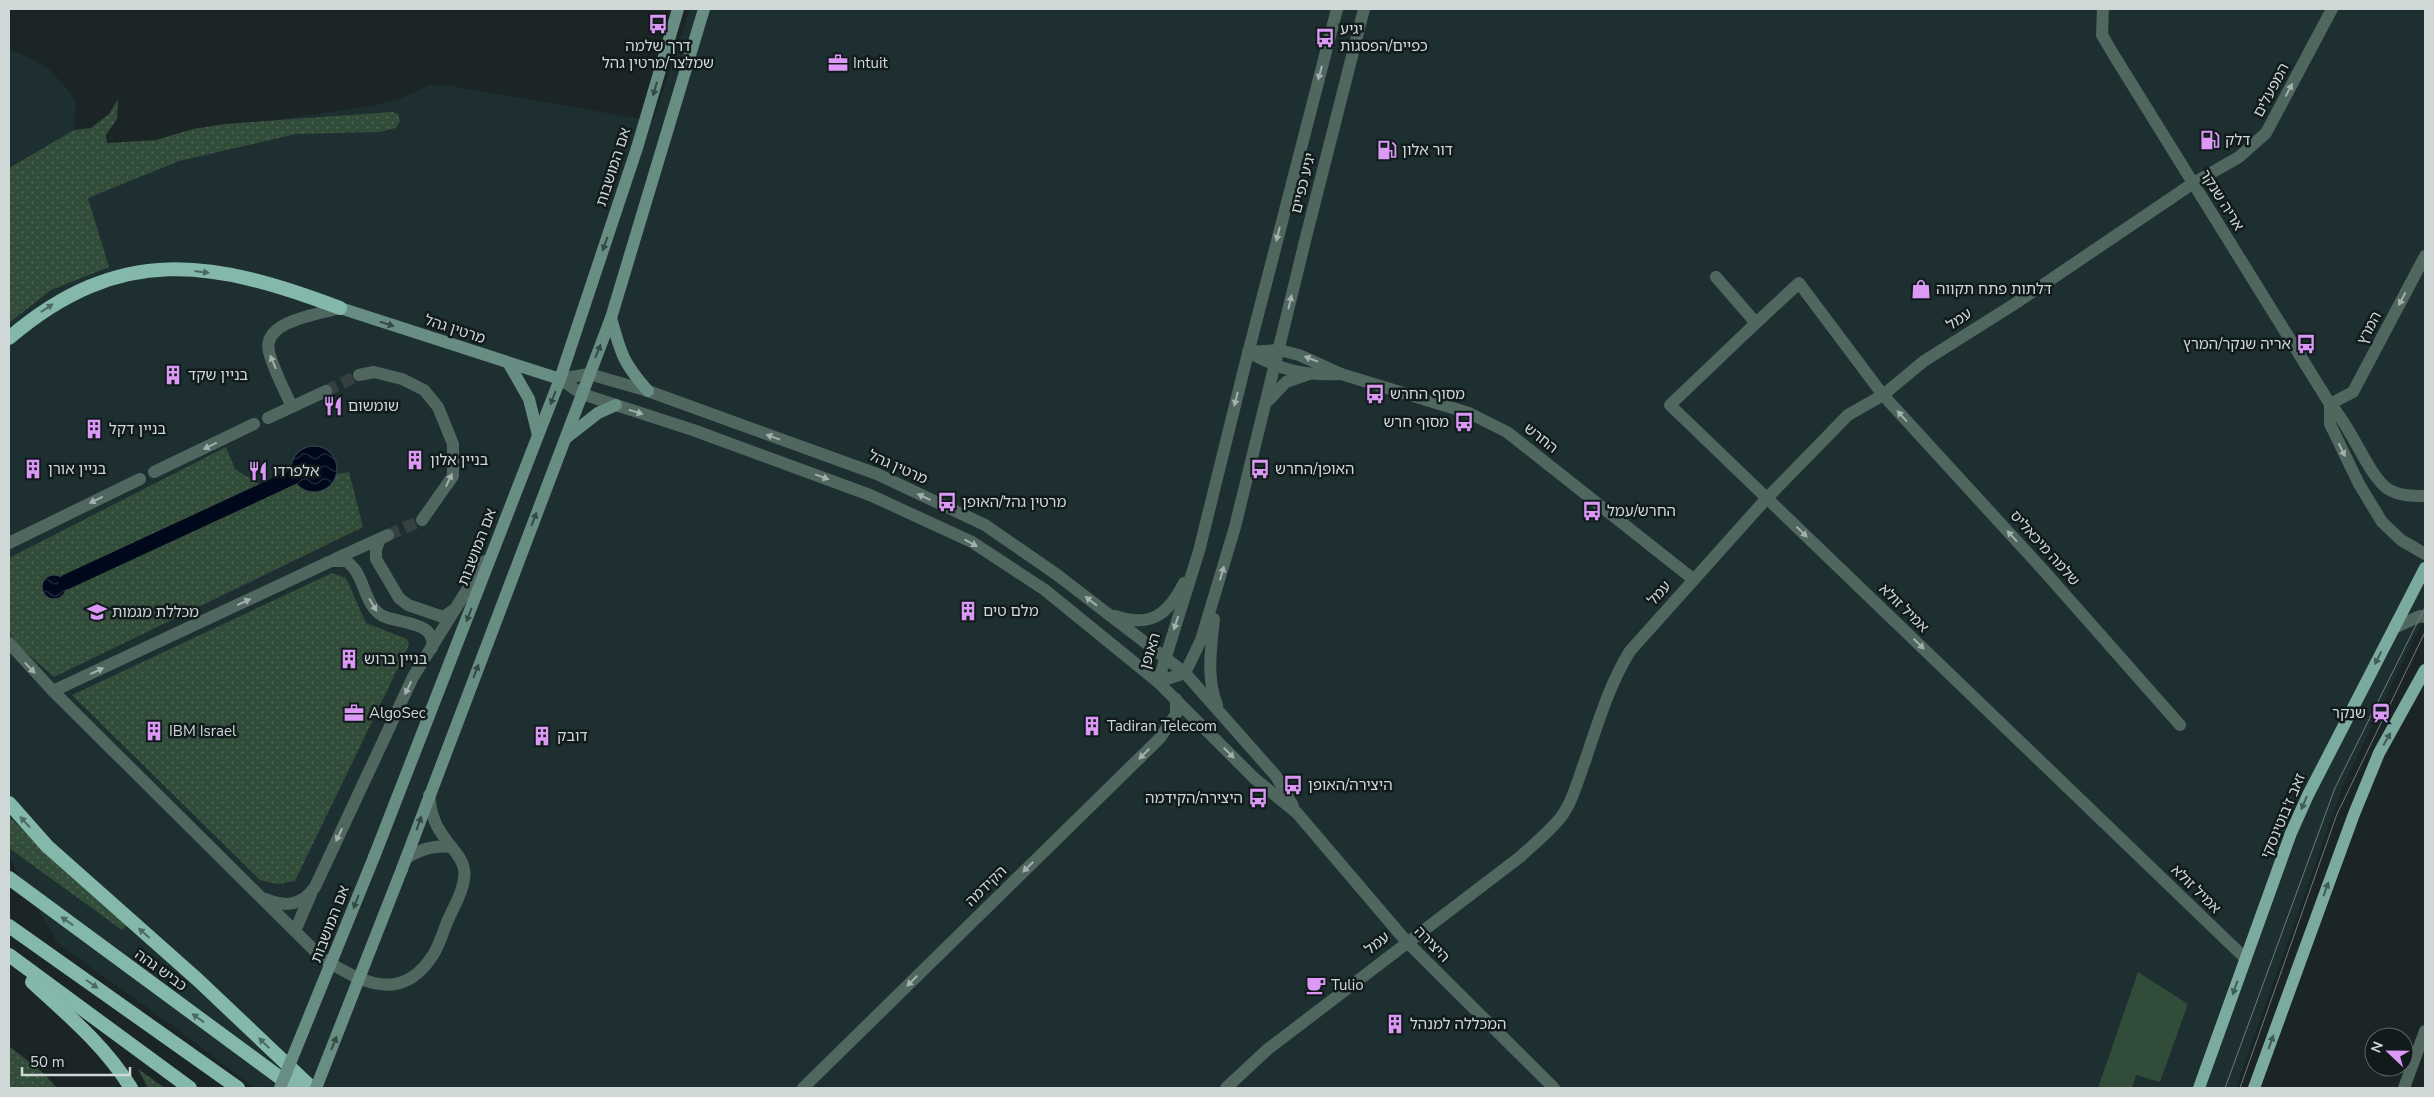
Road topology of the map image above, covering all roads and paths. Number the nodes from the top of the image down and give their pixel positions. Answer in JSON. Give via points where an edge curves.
{"nodes":[{"id":1,"x":678,"y":9,"type":"edge"},
{"id":2,"x":704,"y":9,"type":"edge"},
{"id":3,"x":1336,"y":9,"type":"edge"},
{"id":4,"x":1364,"y":9,"type":"edge"},
{"id":5,"x":2104,"y":9,"type":"edge"},
{"id":6,"x":2332,"y":9,"type":"edge"},
{"id":7,"x":2192,"y":184,"type":"junction"},
{"id":8,"x":2425,"y":256,"type":"edge"},
{"id":9,"x":1716,"y":276,"type":"dead end"},
{"id":10,"x":340,"y":308,"type":"junction"},
{"id":11,"x":611,"y":318,"type":"junction"},
{"id":12,"x":1756,"y":324,"type":"junction"},
{"id":13,"x":9,"y":338,"type":"edge"},
{"id":14,"x":1279,"y":350,"type":"junction"},
{"id":15,"x":1248,"y":352,"type":"junction"},
{"id":16,"x":509,"y":364,"type":"junction"},
{"id":17,"x":1275,"y":367,"type":"junction"},
{"id":18,"x":589,"y":374,"type":"junction"},
{"id":19,"x":1309,"y":374,"type":"junction"},
{"id":20,"x":1341,"y":374,"type":"junction"},
{"id":21,"x":359,"y":375,"type":"tunnel mouth"},
{"id":22,"x":560,"y":379,"type":"junction"},
{"id":23,"x":326,"y":391,"type":"tunnel mouth"},
{"id":24,"x":648,"y":391,"type":"junction"},
{"id":25,"x":582,"y":394,"type":"junction"},
{"id":26,"x":1883,"y":395,"type":"junction"},
{"id":27,"x":2330,"y":404,"type":"junction"},
{"id":28,"x":616,"y":406,"type":"junction"},
{"id":29,"x":1265,"y":406,"type":"junction"},
{"id":30,"x":292,"y":407,"type":"junction"},
{"id":31,"x":268,"y":418,"type":"dead end"},
{"id":32,"x":254,"y":424,"type":"dead end"},
{"id":33,"x":538,"y":436,"type":"junction"},
{"id":34,"x":564,"y":440,"type":"junction"},
{"id":35,"x":154,"y":472,"type":"dead end"},
{"id":36,"x":140,"y":479,"type":"dead end"},
{"id":37,"x":2425,"y":496,"type":"edge"},
{"id":38,"x":1767,"y":498,"type":"junction"},
{"id":39,"x":422,"y":520,"type":"tunnel mouth"},
{"id":40,"x":497,"y":542,"type":"junction"},
{"id":41,"x":9,"y":543,"type":"edge"},
{"id":42,"x":1200,"y":551,"type":"junction"},
{"id":43,"x":2425,"y":554,"type":"edge"},
{"id":44,"x":330,"y":562,"type":"junction"},
{"id":45,"x":2425,"y":568,"type":"edge"},
{"id":46,"x":1693,"y":579,"type":"junction"},
{"id":47,"x":1216,"y":597,"type":"junction"},
{"id":48,"x":459,"y":604,"type":"junction"},
{"id":49,"x":1108,"y":614,"type":"junction"},
{"id":50,"x":2425,"y":617,"type":"edge"},
{"id":51,"x":2394,"y":628,"type":"junction"},
{"id":52,"x":9,"y":643,"type":"edge"},
{"id":53,"x":432,"y":648,"type":"junction"},
{"id":54,"x":1165,"y":658,"type":"junction"},
{"id":55,"x":2425,"y":670,"type":"edge"},
{"id":56,"x":1185,"y":673,"type":"junction"},
{"id":57,"x":1158,"y":682,"type":"junction"},
{"id":58,"x":2425,"y":685,"type":"edge"},
{"id":59,"x":53,"y":691,"type":"junction"},
{"id":60,"x":2410,"y":697,"type":"junction"},
{"id":61,"x":1176,"y":699,"type":"junction"},
{"id":62,"x":1219,"y":710,"type":"junction"},
{"id":63,"x":2180,"y":725,"type":"dead end"},
{"id":64,"x":429,"y":795,"type":"junction"},
{"id":65,"x":9,"y":803,"type":"edge"},
{"id":66,"x":1297,"y":813,"type":"junction"},
{"id":67,"x":451,"y":847,"type":"junction"},
{"id":68,"x":404,"y":863,"type":"junction"},
{"id":69,"x":9,"y":878,"type":"edge"},
{"id":70,"x":315,"y":887,"type":"junction"},
{"id":71,"x":262,"y":897,"type":"junction"},
{"id":72,"x":9,"y":926,"type":"edge"},
{"id":73,"x":295,"y":931,"type":"junction"},
{"id":74,"x":1406,"y":941,"type":"junction"},
{"id":75,"x":9,"y":955,"type":"edge"},
{"id":76,"x":2246,"y":959,"type":"junction"},
{"id":77,"x":9,"y":961,"type":"edge"},
{"id":78,"x":2425,"y":1031,"type":"edge"},
{"id":79,"x":131,"y":1088,"type":"edge"},
{"id":80,"x":190,"y":1088,"type":"edge"},
{"id":81,"x":238,"y":1088,"type":"edge"},
{"id":82,"x":280,"y":1088,"type":"edge"},
{"id":83,"x":294,"y":1088,"type":"edge"},
{"id":84,"x":312,"y":1088,"type":"edge"},
{"id":85,"x":316,"y":1088,"type":"edge"},
{"id":86,"x":803,"y":1088,"type":"edge"},
{"id":87,"x":1226,"y":1088,"type":"edge"},
{"id":88,"x":1554,"y":1088,"type":"edge"},
{"id":89,"x":2199,"y":1088,"type":"edge"},
{"id":90,"x":2254,"y":1088,"type":"edge"},
{"id":91,"x":2404,"y":1088,"type":"edge"}],
"edges":[{"from":1,"to":22,"type":"main road","name":"אם המושבות","one_way":true,"via":[[637,148]]},
{"from":2,"to":11,"type":"main road"},
{"from":3,"to":15,"type":"street","name":"יגיע כפיים","one_way":true},
{"from":14,"to":4,"type":"street","name":"יגיע כפיים","one_way":true},
{"from":5,"to":7,"type":"street","name":"אריה שנקר","via":[[2102,35]]},
{"from":7,"to":6,"type":"street","name":"המפעלים","one_way":true,"via":[[2239,157],[2266,133]]},
{"from":7,"to":26,"type":"street","name":"עמל","via":[[1924,361]]},
{"from":7,"to":27,"type":"street","name":"אריה שנקר"},
{"from":8,"to":27,"type":"street","name":"המרץ","one_way":true,"via":[[2353,392]]},
{"from":9,"to":12,"type":"street"},
{"from":13,"to":10,"type":"highway","one_way":true,"via":[[60,300],[94,284],[128,273],[163,268],[250,278]]},
{"from":10,"to":16,"type":"main road","name":"מרטין גהל","one_way":true},
{"from":30,"to":10,"type":"street","one_way":true,"via":[[268,351],[271,335],[280,326]]},
{"from":18,"to":11,"type":"main road","one_way":true},
{"from":11,"to":24,"type":"main road","via":[[622,357]]},
{"from":12,"to":26,"type":"street","name":"שלמה מיכאליס","via":[[1799,283]]},
{"from":12,"to":38,"type":"street","name":"אמיל זולא","via":[[1670,405]]},
{"from":14,"to":15,"type":"street","name":"החרש"},
{"from":14,"to":17,"type":"street","name":"יגיע כפיים"},
{"from":20,"to":14,"type":"street","name":"החרש","one_way":true,"via":[[1312,360]]},
{"from":15,"to":17,"type":"street","name":"החרש"},
{"from":15,"to":42,"type":"street","name":"האופן","one_way":true},
{"from":16,"to":22,"type":"main road","name":"מרטין גהל"},
{"from":16,"to":33,"type":"main road","via":[[529,398]]},
{"from":17,"to":19,"type":"street","name":"החרש"},
{"from":17,"to":29,"type":"street"},
{"from":18,"to":22,"type":"street","name":"מרטין גהל"},
{"from":18,"to":24,"type":"street","name":"מרטין גהל"},
{"from":18,"to":25,"type":"main road"},
{"from":19,"to":20,"type":"street","name":"החרש"},
{"from":19,"to":29,"type":"street","via":[[1282,384]]},
{"from":20,"to":46,"type":"street","name":"החרש","via":[[1468,413],[1507,432]]},
{"from":39,"to":21,"type":"street","one_way":true,"via":[[453,476],[453,444],[438,407],[424,390],[402,379],[374,372]]},
{"from":22,"to":25,"type":"street","name":"מרטין גהל"},
{"from":22,"to":33,"type":"main road","name":"אם המושבות","one_way":true},
{"from":23,"to":30,"type":"street"},
{"from":49,"to":24,"type":"street","name":"מרטין גהל","one_way":true,"via":[[985,525],[877,474]]},
{"from":25,"to":28,"type":"street","name":"מרטין גהל"},
{"from":25,"to":34,"type":"main road"},
{"from":26,"to":38,"type":"street","name":"עמל","via":[[1848,416]]},
{"from":63,"to":26,"type":"street","name":"שלמה מיכאליס","one_way":true},
{"from":27,"to":37,"type":"street","name":"אריה שנקר","via":[[2341,415],[2377,478],[2387,489],[2400,494]]},
{"from":27,"to":43,"type":"street","name":"אריה שנקר","one_way":true,"via":[[2330,424],[2359,484],[2382,522],[2401,540]]},
{"from":28,"to":34,"type":"main road","via":[[598,413]]},
{"from":28,"to":57,"type":"street","name":"מרטין גהל","one_way":true,"via":[[693,430],[870,495],[972,542],[1046,590]]},
{"from":47,"to":29,"type":"street","one_way":true},
{"from":30,"to":31,"type":"street"},
{"from":32,"to":35,"type":"street","one_way":true},
{"from":33,"to":40,"type":"main road","name":"אם המושבות"},
{"from":64,"to":34,"type":"main road","one_way":true},
{"from":36,"to":41,"type":"street","one_way":true},
{"from":38,"to":46,"type":"street","name":"עמל"},
{"from":38,"to":76,"type":"street","name":"אמיל זולא","one_way":true},
{"from":40,"to":48,"type":"street"},
{"from":40,"to":82,"type":"main road","name":"אם המושבות","one_way":true,"bridge":true},
{"from":42,"to":49,"type":"street","via":[[1182,587],[1160,616],[1136,621]]},
{"from":42,"to":54,"type":"street","name":"האופן","one_way":true},
{"from":44,"to":48,"type":"street","via":[[384,537],[376,549],[376,559],[403,601],[445,616]]},
{"from":44,"to":53,"type":"street","one_way":true,"via":[[347,562],[356,571],[381,616],[428,631],[433,639]]},
{"from":59,"to":44,"type":"street","one_way":true},
{"from":45,"to":51,"type":"main road","name":"זאב ז'בוטינסקי"},
{"from":46,"to":74,"type":"street","name":"עמל","via":[[1630,651],[1617,673],[1572,797],[1562,816],[1520,856]]},
{"from":47,"to":56,"type":"street"},
{"from":47,"to":62,"type":"street","via":[[1210,686]]},
{"from":48,"to":53,"type":"street"},
{"from":49,"to":54,"type":"street","name":"מרטין גהל"},
{"from":50,"to":51,"type":"street","via":[[2420,616]]},
{"from":51,"to":76,"type":"main road","name":"זאב ז'בוטינסקי","one_way":true,"via":[[2291,833]]},
{"from":52,"to":59,"type":"street","one_way":true},
{"from":53,"to":70,"type":"street","one_way":true,"via":[[413,677]]},
{"from":54,"to":56,"type":"street","name":"מרטין גהל"},
{"from":54,"to":57,"type":"street","name":"האופן"},
{"from":55,"to":60,"type":"main road"},
{"from":56,"to":57,"type":"street","name":"האופן"},
{"from":56,"to":62,"type":"street","name":"היצירה"},
{"from":57,"to":61,"type":"street","name":"היצירה"},
{"from":58,"to":60,"type":"main road"},
{"from":59,"to":71,"type":"street"},
{"from":90,"to":60,"type":"main road","one_way":true,"via":[[2354,814],[2379,753]]},
{"from":61,"to":66,"type":"street","name":"היצירה","one_way":true,"via":[[1254,778]]},
{"from":61,"to":86,"type":"street","name":"הקידמה","one_way":true,"via":[[1176,714],[1160,738]]},
{"from":62,"to":66,"type":"street","name":"היצירה","via":[[1276,776]]},
{"from":64,"to":67,"type":"street","via":[[433,819]]},
{"from":68,"to":64,"type":"main road","one_way":true},
{"from":84,"to":65,"type":"highway","one_way":true,"via":[[198,980],[47,846]]},
{"from":66,"to":74,"type":"street","name":"היצירה"},
{"from":67,"to":68,"type":"street","via":[[422,848]]},
{"from":67,"to":73,"type":"street","via":[[465,870],[463,883],[434,953],[411,979],[388,986],[347,973],[322,958]]},
{"from":85,"to":68,"type":"main road","one_way":true,"bridge":true},
{"from":83,"to":69,"type":"highway","name":"כביש גהה","one_way":true},
{"from":70,"to":71,"type":"street","via":[[296,904],[280,904]]},
{"from":70,"to":73,"type":"street"},
{"from":71,"to":73,"type":"street"},
{"from":72,"to":81,"type":"highway","one_way":true},
{"from":74,"to":87,"type":"street","name":"עמל","via":[[1268,1049]]},
{"from":74,"to":88,"type":"street","name":"היצירה"},
{"from":75,"to":80,"type":"highway"},
{"from":76,"to":89,"type":"main road","name":"זאב ז'בוטינסקי","one_way":true},
{"from":77,"to":79,"type":"highway","via":[[92,1036]]},
{"from":78,"to":91,"type":"street"}]}
